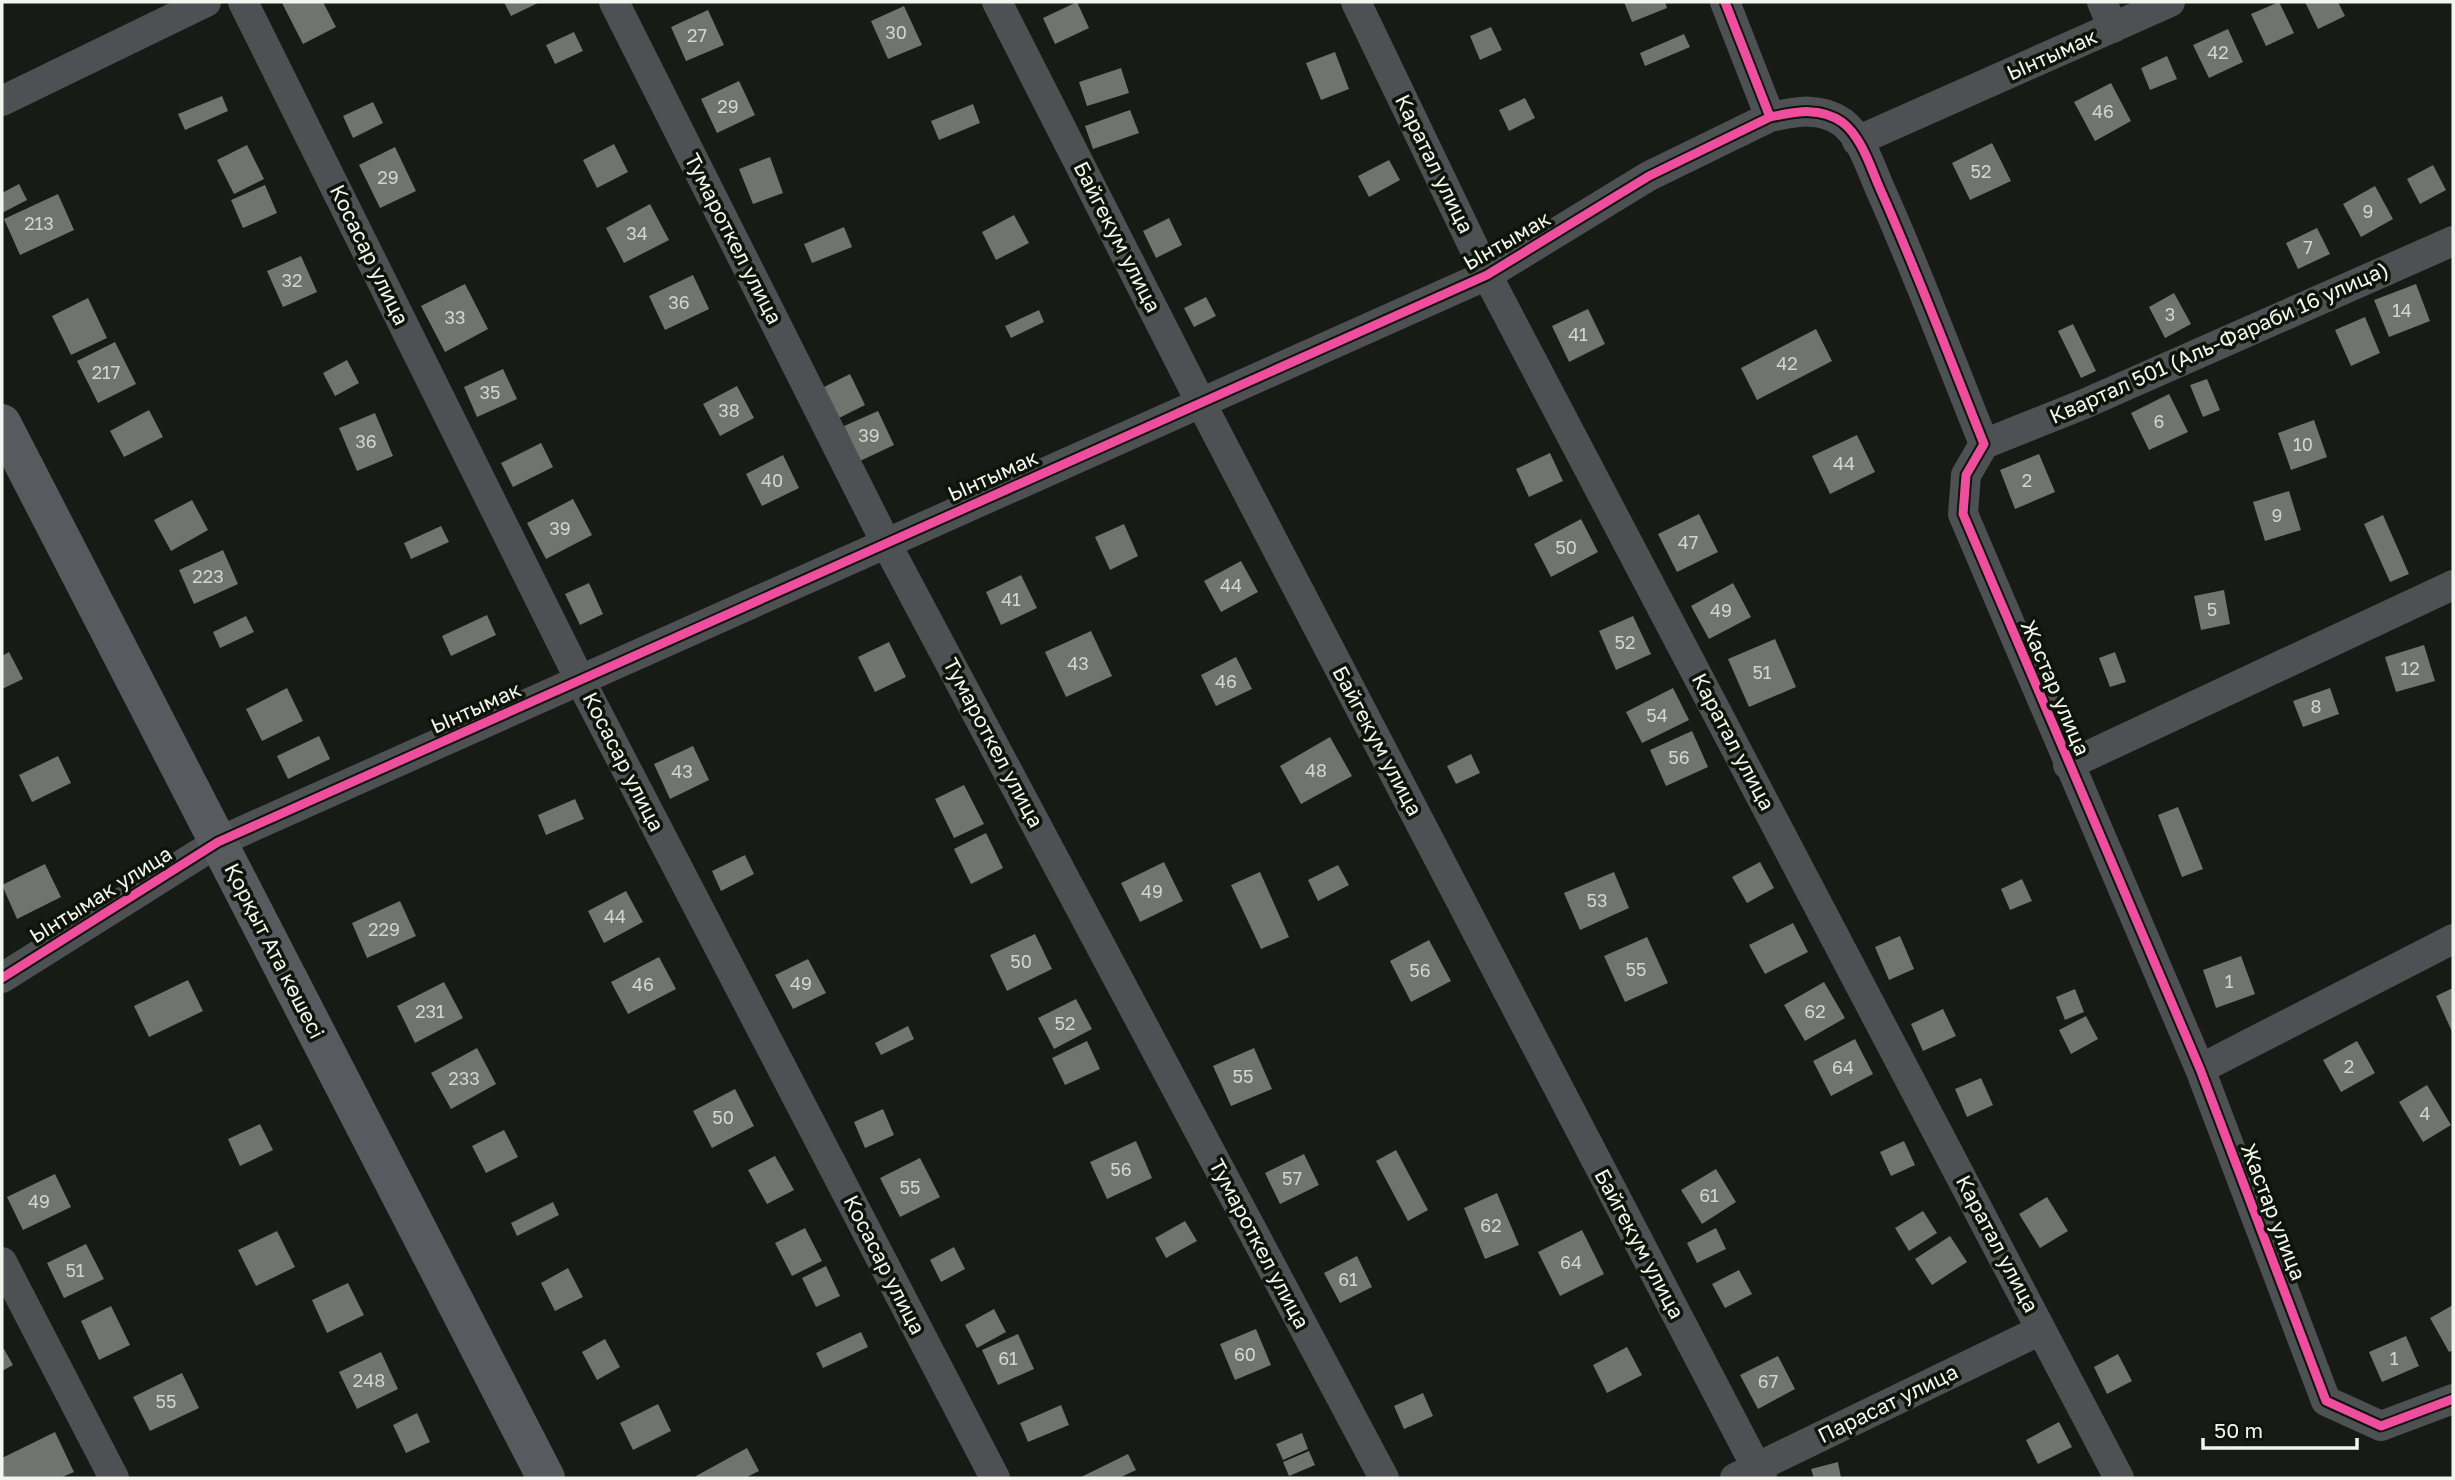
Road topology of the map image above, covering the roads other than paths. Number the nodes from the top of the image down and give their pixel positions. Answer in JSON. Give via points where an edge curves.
{"nodes":[{"id":1,"x":206,"y":2,"type":"edge"},
{"id":2,"x":243,"y":2,"type":"edge"},
{"id":3,"x":614,"y":2,"type":"edge"},
{"id":4,"x":997,"y":2,"type":"edge"},
{"id":5,"x":1356,"y":2,"type":"edge"},
{"id":6,"x":1726,"y":2,"type":"edge"},
{"id":7,"x":2170,"y":2,"type":"edge"},
{"id":8,"x":2108,"y":15,"type":"edge"},
{"id":9,"x":2,"y":101,"type":"edge"},
{"id":10,"x":1770,"y":117,"type":"junction"},
{"id":11,"x":1857,"y":141,"type":"junction"},
{"id":12,"x":2453,"y":241,"type":"edge"},
{"id":13,"x":1487,"y":275,"type":"junction"},
{"id":14,"x":1201,"y":403,"type":"junction"},
{"id":15,"x":2,"y":423,"type":"edge"},
{"id":16,"x":1984,"y":444,"type":"junction"},
{"id":17,"x":886,"y":543,"type":"junction"},
{"id":18,"x":2453,"y":585,"type":"edge"},
{"id":19,"x":580,"y":680,"type":"junction"},
{"id":20,"x":2068,"y":765,"type":"junction"},
{"id":21,"x":218,"y":842,"type":"junction"},
{"id":22,"x":2453,"y":939,"type":"edge"},
{"id":23,"x":2,"y":978,"type":"edge"},
{"id":24,"x":2200,"y":1069,"type":"junction"},
{"id":25,"x":2,"y":1262,"type":"edge"},
{"id":26,"x":2042,"y":1330,"type":"junction"},
{"id":27,"x":2453,"y":1399,"type":"edge"},
{"id":28,"x":1751,"y":1475,"type":"edge"},
{"id":29,"x":114,"y":1478,"type":"edge"},
{"id":30,"x":546,"y":1478,"type":"edge"},
{"id":31,"x":995,"y":1478,"type":"edge"},
{"id":32,"x":1384,"y":1478,"type":"edge"},
{"id":33,"x":2119,"y":1478,"type":"edge"}],
"edges":[{"from":1,"to":9,"type":"street"},
{"from":2,"to":19,"type":"street","name":"Косасар улица"},
{"from":3,"to":17,"type":"street","name":"Тумароткел улица"},
{"from":4,"to":14,"type":"street","name":"Байгекум улица"},
{"from":5,"to":13,"type":"street","name":"Каратал улица"},
{"from":6,"to":10,"type":"street"},
{"from":7,"to":8,"type":"street","name":"Ынтымак"},
{"from":8,"to":11,"type":"street","name":"Ынтымак"},
{"from":10,"to":11,"type":"street","via":[[1822,112],[1842,122]]},
{"from":10,"to":13,"type":"street","name":"Ынтымак","via":[[1650,176]]},
{"from":11,"to":16,"type":"street"},
{"from":12,"to":16,"type":"street","name":"Квартал 501 (Аль-Фараби 16 улица)"},
{"from":13,"to":14,"type":"street","name":"Ынтымак"},
{"from":13,"to":26,"type":"street","name":"Каратал улица"},
{"from":14,"to":17,"type":"street","name":"Ынтымак"},
{"from":14,"to":28,"type":"street","name":"Байгекум улица"},
{"from":15,"to":21,"type":"main road","name":"Қорқыт Ата көшесі"},
{"from":16,"to":20,"type":"street","name":"Жастар улица","via":[[1966,475],[1963,514]]},
{"from":17,"to":19,"type":"street","name":"Ынтымак"},
{"from":17,"to":32,"type":"street","name":"Тумароткел улица"},
{"from":18,"to":20,"type":"street"},
{"from":19,"to":21,"type":"street","name":"Ынтымак"},
{"from":19,"to":31,"type":"street","name":"Косасар улица"},
{"from":20,"to":24,"type":"street","name":"Жастар улица"},
{"from":21,"to":23,"type":"street","name":"Ынтымак улица"},
{"from":21,"to":30,"type":"main road","name":"Қорқыт Ата көшесі"},
{"from":22,"to":24,"type":"street"},
{"from":24,"to":27,"type":"street","name":"Жастар улица","via":[[2326,1401],[2381,1426]]},
{"from":25,"to":29,"type":"street"},
{"from":26,"to":28,"type":"street","name":"Парасат улица"},
{"from":26,"to":33,"type":"street","name":"Каратал улица"}]}
